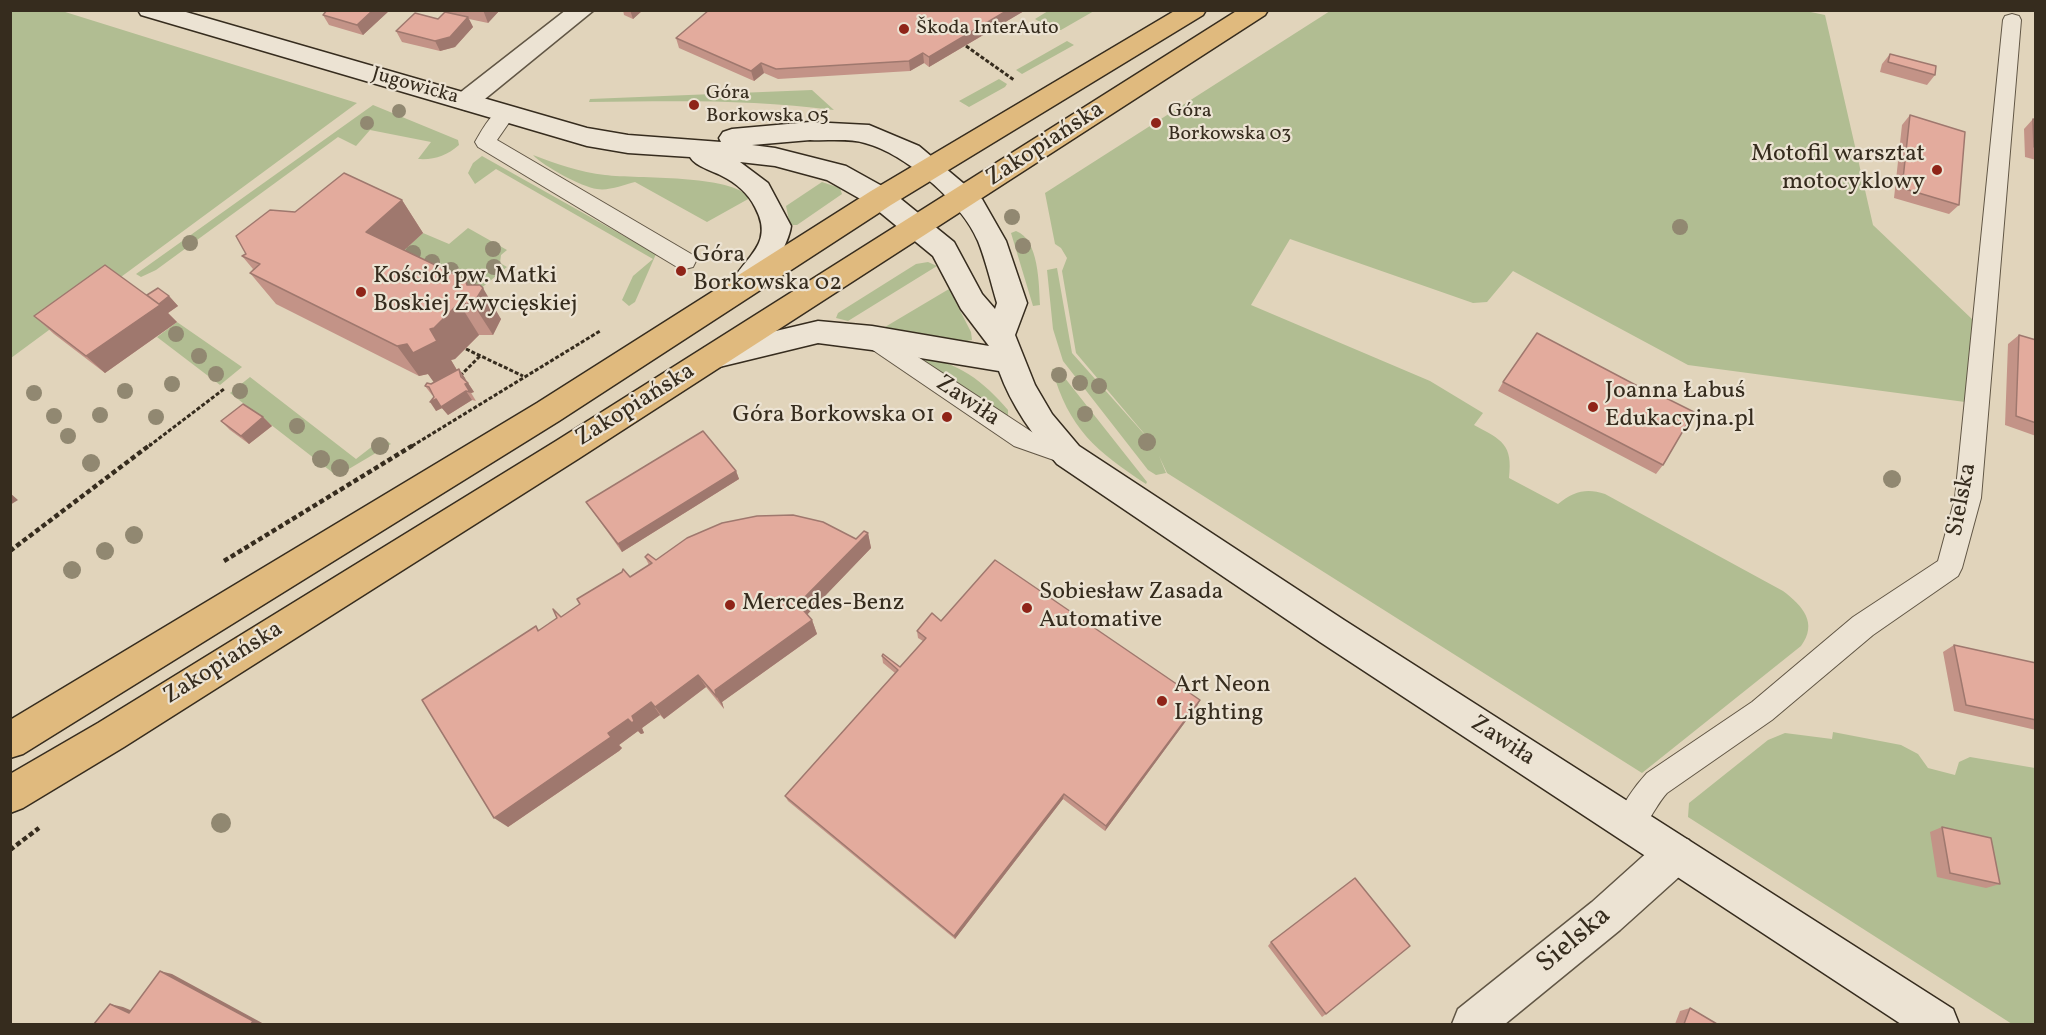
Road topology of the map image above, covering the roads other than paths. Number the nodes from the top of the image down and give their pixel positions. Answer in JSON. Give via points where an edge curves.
{"nodes":[{"id":1,"x":150,"y":10,"type":"edge"},
{"id":2,"x":582,"y":10,"type":"edge"},
{"id":3,"x":1194,"y":10,"type":"edge"},
{"id":4,"x":1256,"y":10,"type":"edge"},
{"id":5,"x":2012,"y":20,"type":"dead end"},
{"id":6,"x":466,"y":101,"type":"junction"},
{"id":7,"x":505,"y":114,"type":"junction"},
{"id":8,"x":683,"y":147,"type":"junction"},
{"id":9,"x":929,"y":168,"type":"junction"},
{"id":10,"x":880,"y":198,"type":"junction"},
{"id":11,"x":963,"y":198,"type":"junction"},
{"id":12,"x":918,"y":226,"type":"junction"},
{"id":13,"x":686,"y":261,"type":"dead end"},
{"id":14,"x":744,"y":285,"type":"junction"},
{"id":15,"x":872,"y":338,"type":"junction"},
{"id":16,"x":1005,"y":348,"type":"junction"},
{"id":17,"x":715,"y":356,"type":"junction"},
{"id":18,"x":1068,"y":455,"type":"junction"},
{"id":19,"x":10,"y":741,"type":"edge"},
{"id":20,"x":10,"y":795,"type":"edge"},
{"id":21,"x":1629,"y":824,"type":"junction"},
{"id":22,"x":1675,"y":854,"type":"junction"},
{"id":23,"x":1473,"y":1024,"type":"edge"},
{"id":24,"x":1938,"y":1024,"type":"edge"}],
"edges":[{"from":1,"to":6,"type":"street","name":"Jugowicka"},
{"from":2,"to":6,"type":"street"},
{"from":3,"to":9,"type":"main road","name":"Zakopiańska"},
{"from":4,"to":11,"type":"main road","name":"Zakopiańska"},
{"from":5,"to":21,"type":"lane","name":"Sielska","via":[[1968,498],[1949,568],[1863,626],[1762,711],[1657,783]]},
{"from":6,"to":7,"type":"street","name":"Jugowicka"},
{"from":7,"to":8,"type":"street","name":"Jugowicka","via":[[587,137]]},
{"from":7,"to":13,"type":"lane","via":[[485,142]]},
{"from":8,"to":9,"type":"street","name":"Jugowicka","via":[[746,136],[810,131],[869,134],[910,153]]},
{"from":8,"to":10,"type":"street","name":"Jugowicka","via":[[795,161],[836,173]]},
{"from":8,"to":14,"type":"street","name":"Jugowicka","via":[[746,176],[767,203],[777,225],[764,259]]},
{"from":9,"to":10,"type":"main road","name":"Zakopiańska"},
{"from":9,"to":11,"type":"street","name":"Jugowicka"},
{"from":10,"to":12,"type":"street","name":"Zawiła"},
{"from":10,"to":14,"type":"main road","name":"Zakopiańska"},
{"from":11,"to":12,"type":"main road","name":"Zakopiańska"},
{"from":11,"to":16,"type":"street","via":[[972,206],[992,242],[1012,303]]},
{"from":12,"to":16,"type":"street","name":"Zawiła","via":[[944,249],[971,301]]},
{"from":12,"to":17,"type":"main road","name":"Zakopiańska"},
{"from":14,"to":19,"type":"main road","name":"Zakopiańska","via":[[548,412]]},
{"from":15,"to":16,"type":"street","name":"Zawiła"},
{"from":15,"to":17,"type":"street","name":"Zawiła","via":[[818,332]]},
{"from":15,"to":18,"type":"lane","name":"Zawiła","via":[[1023,439]]},
{"from":16,"to":18,"type":"street","name":"Zawiła","via":[[1021,389],[1041,423]]},
{"from":17,"to":20,"type":"main road","name":"Zakopiańska"},
{"from":18,"to":21,"type":"street","name":"Zawiła"},
{"from":21,"to":22,"type":"street","name":"Zawiła"},
{"from":22,"to":23,"type":"street","name":"Sielska","via":[[1606,916]]},
{"from":22,"to":24,"type":"street","name":"Zawiła"}]}
